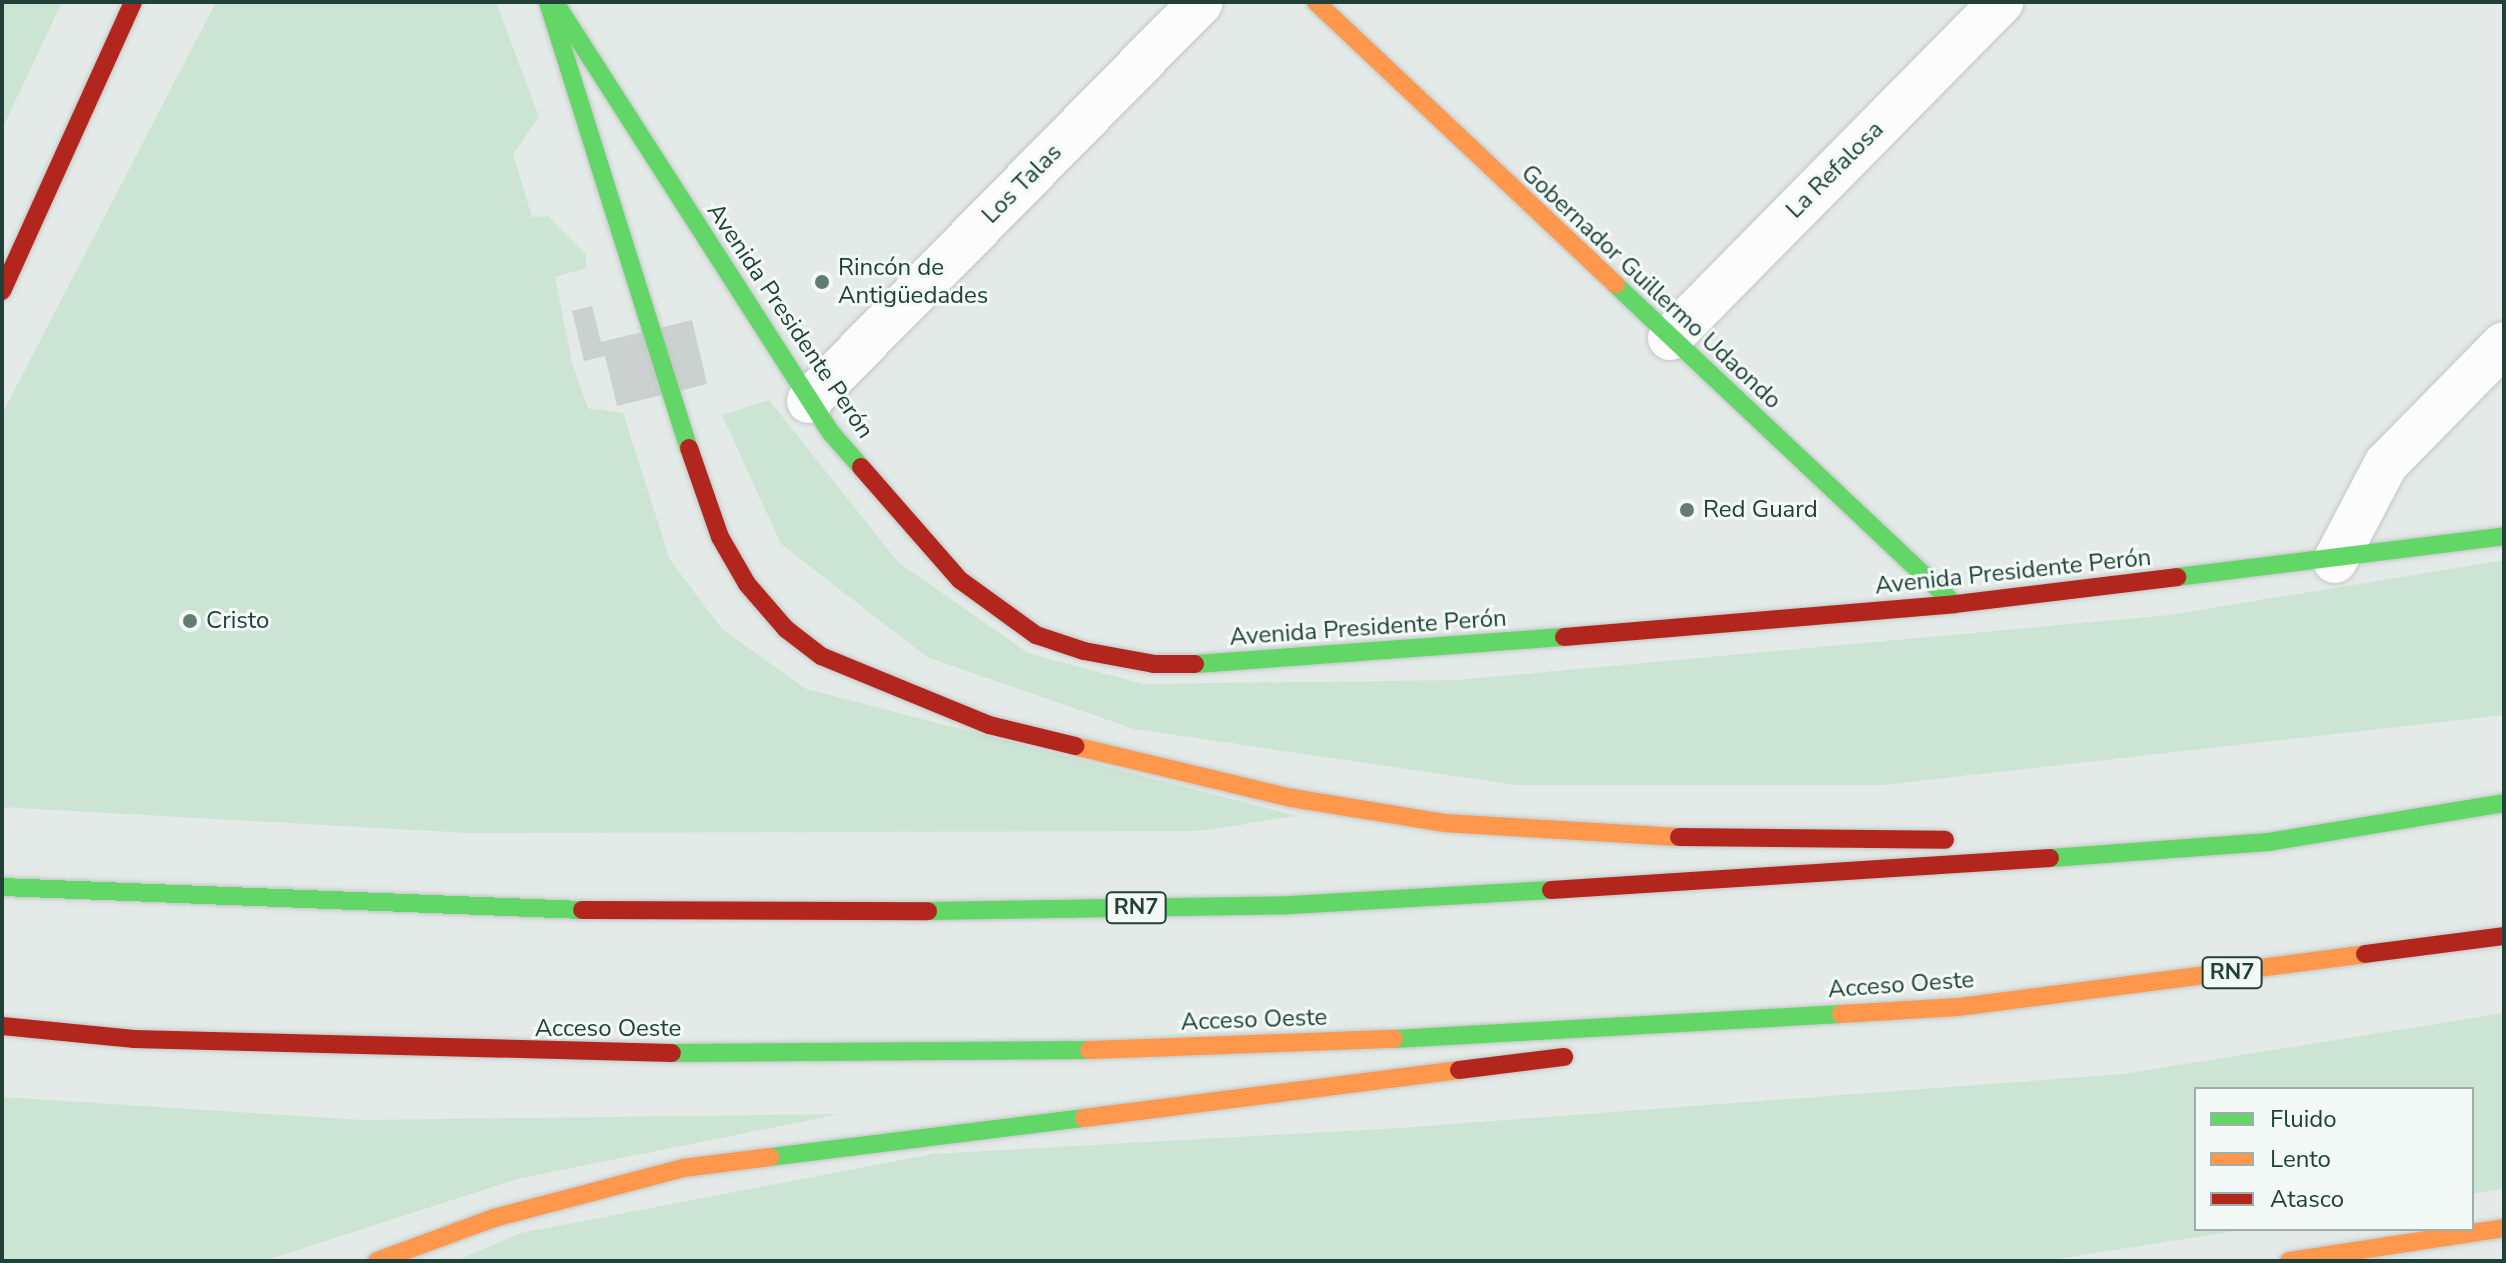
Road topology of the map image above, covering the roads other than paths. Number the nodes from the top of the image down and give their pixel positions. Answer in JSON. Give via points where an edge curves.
{"nodes":[{"id":1,"x":133,"y":2,"type":"edge"},
{"id":2,"x":548,"y":2,"type":"edge"},
{"id":3,"x":554,"y":2,"type":"edge"},
{"id":4,"x":1201,"y":2,"type":"edge"},
{"id":5,"x":1316,"y":2,"type":"edge"},
{"id":6,"x":2001,"y":2,"type":"edge"},
{"id":7,"x":2,"y":291,"type":"edge"},
{"id":8,"x":1670,"y":338,"type":"junction"},
{"id":9,"x":2504,"y":344,"type":"edge"},
{"id":10,"x":809,"y":401,"type":"junction"},
{"id":11,"x":2504,"y":536,"type":"edge"},
{"id":12,"x":2335,"y":561,"type":"junction"},
{"id":13,"x":1955,"y":604,"type":"junction"},
{"id":14,"x":2504,"y":803,"type":"edge"},
{"id":15,"x":1971,"y":840,"type":"dead end"},
{"id":16,"x":2018,"y":840,"type":"dead end"},
{"id":17,"x":2269,"y":842,"type":"junction"},
{"id":18,"x":2,"y":887,"type":"edge"},
{"id":19,"x":2504,"y":936,"type":"edge"},
{"id":20,"x":1959,"y":1007,"type":"junction"},
{"id":21,"x":2,"y":1026,"type":"edge"},
{"id":22,"x":1675,"y":1043,"type":"dead end"},
{"id":23,"x":1580,"y":1055,"type":"dead end"},
{"id":24,"x":2504,"y":1228,"type":"edge"},
{"id":25,"x":377,"y":1261,"type":"edge"},
{"id":26,"x":2289,"y":1261,"type":"edge"}],
"edges":[{"from":1,"to":7,"type":"main road"},
{"from":2,"to":15,"type":"main road","via":[[659,364],[720,537],[747,584],[786,629],[821,656],[989,725],[1292,798],[1444,823],[1626,837]]},
{"from":3,"to":10,"type":"main road","name":"Avenida Presidente Perón"},
{"from":4,"to":10,"type":"street","name":"Los Talas"},
{"from":5,"to":8,"type":"main road","name":"Gobernador Guillermo Udaondo"},
{"from":6,"to":8,"type":"street","name":"La Refalosa"},
{"from":8,"to":13,"type":"main road","name":"Gobernador Guillermo Udaondo"},
{"from":9,"to":12,"type":"street","via":[[2386,464]]},
{"from":10,"to":13,"type":"main road","name":"Avenida Presidente Perón","via":[[960,580],[1036,635],[1154,664],[1245,664]]},
{"from":11,"to":12,"type":"main road","name":"Avenida Presidente Perón"},
{"from":12,"to":13,"type":"main road","name":"Avenida Presidente Perón"},
{"from":14,"to":17,"type":"main road","number":"RN7"},
{"from":16,"to":17,"type":"main road"},
{"from":17,"to":18,"type":"main road","number":"RN7","via":[[1291,905],[743,914],[421,907]]},
{"from":19,"to":20,"type":"main road","name":"Acceso Oeste","number":"RN7"},
{"from":20,"to":21,"type":"main road","name":"Acceso Oeste","number":"RN7","via":[[1479,1036],[974,1054],[491,1052],[134,1039]]},
{"from":20,"to":22,"type":"main road"},
{"from":23,"to":25,"type":"main road","via":[[683,1168],[494,1218]]},
{"from":24,"to":26,"type":"main road"}]}
